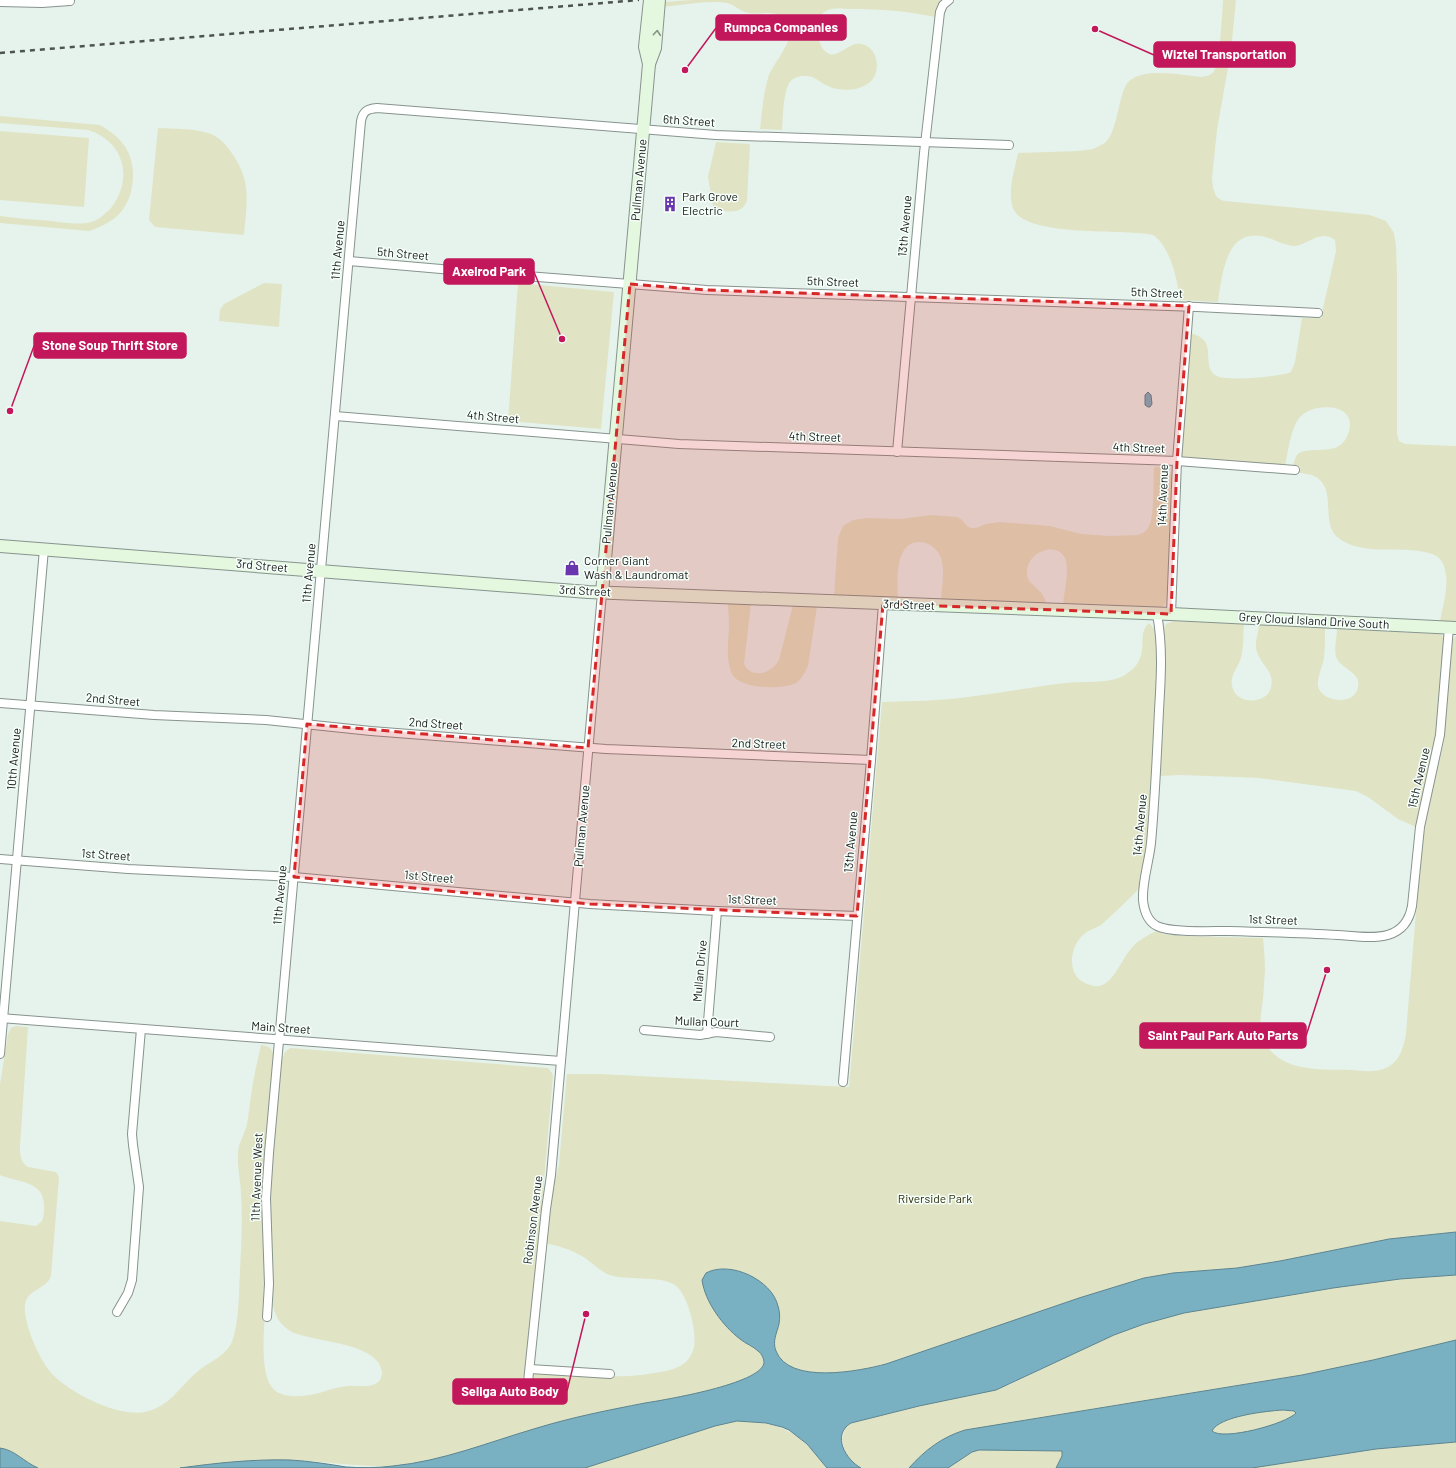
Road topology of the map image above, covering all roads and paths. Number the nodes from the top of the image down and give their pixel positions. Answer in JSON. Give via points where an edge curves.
{"nodes":[{"id":1,"x":650,"y":0,"type":"edge"},
{"id":2,"x":659,"y":0,"type":"edge"},
{"id":3,"x":70,"y":1,"type":"edge"},
{"id":4,"x":0,"y":2,"type":"edge"},
{"id":5,"x":947,"y":2,"type":"edge"},
{"id":6,"x":649,"y":64,"type":"junction"},
{"id":7,"x":367,"y":110,"type":"joint"},
{"id":8,"x":643,"y":130,"type":"junction"},
{"id":9,"x":925,"y":142,"type":"junction"},
{"id":10,"x":1009,"y":145,"type":"dead end"},
{"id":11,"x":349,"y":261,"type":"junction"},
{"id":12,"x":630,"y":284,"type":"junction"},
{"id":13,"x":911,"y":296,"type":"junction"},
{"id":14,"x":1189,"y":306,"type":"junction"},
{"id":15,"x":1318,"y":313,"type":"dead end"},
{"id":16,"x":335,"y":416,"type":"junction"},
{"id":17,"x":616,"y":439,"type":"junction"},
{"id":18,"x":897,"y":452,"type":"junction"},
{"id":19,"x":1177,"y":461,"type":"junction"},
{"id":20,"x":1295,"y":470,"type":"dead end"},
{"id":21,"x":0,"y":546,"type":"edge"},
{"id":22,"x":44,"y":549,"type":"junction"},
{"id":23,"x":321,"y":571,"type":"junction"},
{"id":24,"x":602,"y":593,"type":"junction"},
{"id":25,"x":883,"y":604,"type":"junction"},
{"id":26,"x":1157,"y":614,"type":"junction"},
{"id":27,"x":1171,"y":614,"type":"junction"},
{"id":28,"x":1453,"y":628,"type":"edge"},
{"id":29,"x":0,"y":703,"type":"edge"},
{"id":30,"x":30,"y":705,"type":"junction"},
{"id":31,"x":307,"y":724,"type":"junction"},
{"id":32,"x":588,"y":748,"type":"junction"},
{"id":33,"x":871,"y":760,"type":"junction"},
{"id":34,"x":0,"y":858,"type":"edge"},
{"id":35,"x":18,"y":860,"type":"junction"},
{"id":36,"x":294,"y":877,"type":"junction"},
{"id":37,"x":575,"y":902,"type":"junction"},
{"id":38,"x":717,"y":911,"type":"junction"},
{"id":39,"x":857,"y":916,"type":"junction"},
{"id":40,"x":1148,"y":918,"type":"joint"},
{"id":41,"x":1399,"y":931,"type":"joint"},
{"id":42,"x":2,"y":1018,"type":"edge"},
{"id":43,"x":141,"y":1029,"type":"junction"},
{"id":44,"x":644,"y":1030,"type":"dead end"},
{"id":45,"x":707,"y":1034,"type":"junction"},
{"id":46,"x":770,"y":1037,"type":"dead end"},
{"id":47,"x":280,"y":1039,"type":"junction"},
{"id":48,"x":0,"y":1054,"type":"edge"},
{"id":49,"x":561,"y":1061,"type":"junction"},
{"id":50,"x":843,"y":1082,"type":"dead end"},
{"id":51,"x":117,"y":1312,"type":"dead end"},
{"id":52,"x":267,"y":1316,"type":"dead end"},
{"id":53,"x":530,"y":1369,"type":"junction"},
{"id":54,"x":610,"y":1374,"type":"dead end"},
{"id":55,"x":528,"y":1382,"type":"dead end"}],
"edges":[{"from":1,"to":6,"type":"street","name":"Pullman Avenue","via":[[645,47]]},
{"from":6,"to":2,"type":"street","name":"Pullman Avenue","one_way":true,"via":[[655,48]]},
{"from":3,"to":4,"type":"street"},
{"from":5,"to":9,"type":"street","name":"13th Avenue","via":[[940,12]]},
{"from":6,"to":8,"type":"street","name":"Pullman Avenue"},
{"from":7,"to":8,"type":"street","name":"6th Street","via":[[377,108]]},
{"from":7,"to":11,"type":"street","name":"11th Avenue","via":[[363,113],[361,121]]},
{"from":8,"to":9,"type":"street","name":"6th Street"},
{"from":8,"to":12,"type":"street","name":"Pullman Avenue"},
{"from":9,"to":10,"type":"street","name":"6th Street"},
{"from":9,"to":13,"type":"street","name":"13th Avenue"},
{"from":11,"to":12,"type":"street","name":"5th Street"},
{"from":11,"to":16,"type":"street","name":"11th Avenue"},
{"from":12,"to":13,"type":"street","name":"5th Street","via":[[707,290]]},
{"from":12,"to":17,"type":"street","name":"Pullman Avenue"},
{"from":13,"to":14,"type":"street","name":"5th Street"},
{"from":13,"to":18,"type":"street","name":"13th Avenue"},
{"from":14,"to":15,"type":"street","name":"5th Street"},
{"from":14,"to":19,"type":"street","name":"14th Avenue"},
{"from":16,"to":17,"type":"street","name":"4th Street"},
{"from":16,"to":23,"type":"street","name":"11th Avenue"},
{"from":17,"to":18,"type":"street","name":"4th Street"},
{"from":17,"to":24,"type":"street","name":"Pullman Avenue"},
{"from":18,"to":19,"type":"street","name":"4th Street"},
{"from":19,"to":20,"type":"street","name":"4th Street"},
{"from":19,"to":27,"type":"street","name":"14th Avenue"},
{"from":21,"to":22,"type":"street","name":"3rd Street"},
{"from":22,"to":23,"type":"street","name":"3rd Street"},
{"from":22,"to":30,"type":"street","name":"10th Avenue"},
{"from":23,"to":24,"type":"street","name":"3rd Street"},
{"from":23,"to":31,"type":"street","name":"11th Avenue"},
{"from":24,"to":25,"type":"street","name":"3rd Street"},
{"from":24,"to":32,"type":"street","name":"Pullman Avenue"},
{"from":25,"to":26,"type":"street","name":"3rd Street"},
{"from":25,"to":33,"type":"street","name":"13th Avenue"},
{"from":26,"to":27,"type":"street","name":"3rd Street"},
{"from":26,"to":40,"type":"street","name":"14th Avenue","via":[[1162,655],[1158,748],[1149,858],[1143,893]]},
{"from":27,"to":28,"type":"street","name":"Grey Cloud Island Drive South"},
{"from":28,"to":41,"type":"street","name":"15th Avenue","via":[[1440,741],[1420,827],[1410,914]]},
{"from":29,"to":30,"type":"street","name":"2nd Street"},
{"from":30,"to":31,"type":"street","name":"2nd Street"},
{"from":30,"to":35,"type":"street","name":"10th Avenue"},
{"from":31,"to":32,"type":"street","name":"2nd Street"},
{"from":31,"to":36,"type":"street","name":"11th Avenue"},
{"from":32,"to":33,"type":"street","name":"2nd Street"},
{"from":32,"to":37,"type":"street","name":"Pullman Avenue"},
{"from":33,"to":39,"type":"street","name":"13th Avenue"},
{"from":34,"to":35,"type":"street","name":"1st Street"},
{"from":35,"to":36,"type":"street","name":"1st Street","via":[[128,869]]},
{"from":35,"to":42,"type":"street","name":"10th Avenue"},
{"from":36,"to":37,"type":"street","name":"1st Street"},
{"from":36,"to":47,"type":"street","name":"11th Avenue"},
{"from":37,"to":38,"type":"street","name":"1st Street"},
{"from":37,"to":49,"type":"street","name":"Pullman Avenue"},
{"from":38,"to":39,"type":"street","name":"1st Street"},
{"from":38,"to":45,"type":"street","name":"Mullan Drive"},
{"from":39,"to":50,"type":"street","name":"13th Avenue"},
{"from":40,"to":41,"type":"street","name":"1st Street","via":[[1159,927],[1185,930],[1373,937]]},
{"from":42,"to":43,"type":"street","name":"Main Street"},
{"from":42,"to":48,"type":"street","name":"10th Avenue"},
{"from":43,"to":47,"type":"street","name":"Main Street"},
{"from":43,"to":51,"type":"street","via":[[132,1134],[140,1187],[132,1280]]},
{"from":44,"to":45,"type":"street","name":"Mullan Court"},
{"from":45,"to":46,"type":"street","name":"Mullan Court","via":[[716,1032]]},
{"from":47,"to":49,"type":"street","name":"Main Street"},
{"from":47,"to":52,"type":"street","name":"11th Avenue West","via":[[267,1184]]},
{"from":49,"to":53,"type":"street","name":"Robinson Avenue"},
{"from":53,"to":54,"type":"street"},
{"from":53,"to":55,"type":"street","name":"Robinson Avenue"}]}
